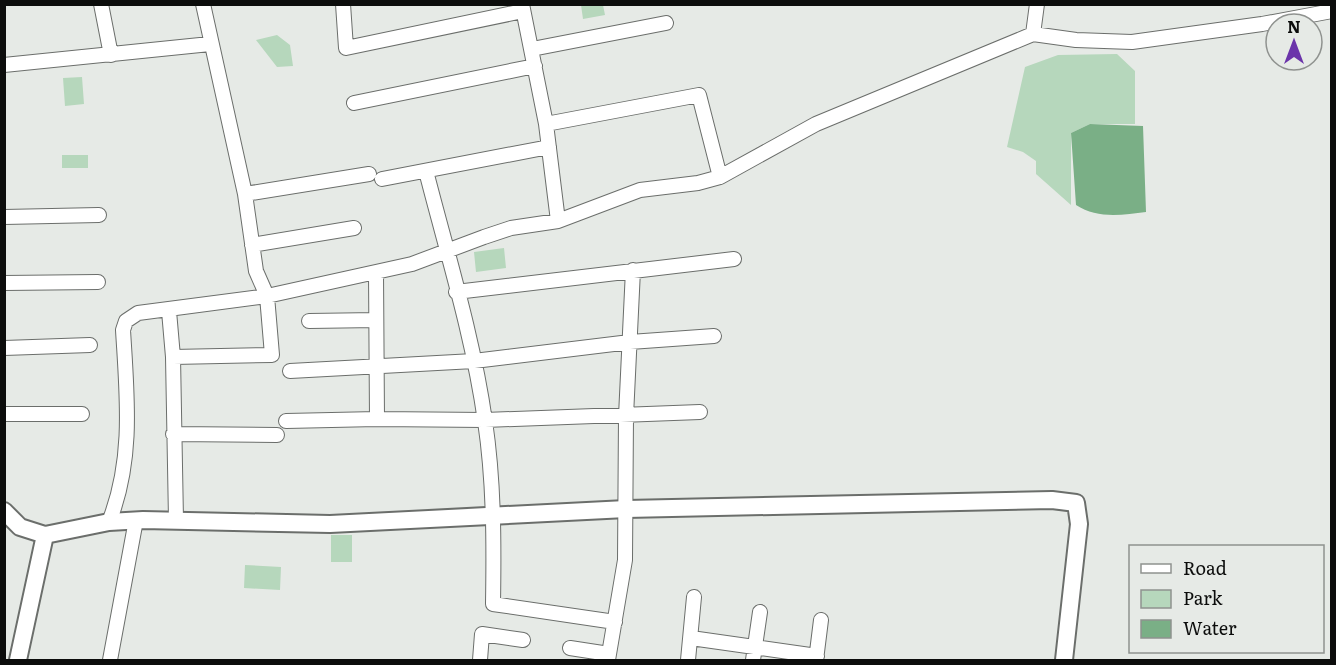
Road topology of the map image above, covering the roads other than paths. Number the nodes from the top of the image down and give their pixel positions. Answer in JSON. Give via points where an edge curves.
{"nodes":[{"id":1,"x":101,"y":4,"type":"edge"},
{"id":2,"x":202,"y":4,"type":"edge"},
{"id":3,"x":343,"y":4,"type":"edge"},
{"id":4,"x":1037,"y":4,"type":"edge"},
{"id":5,"x":522,"y":8,"type":"edge"},
{"id":6,"x":1332,"y":10,"type":"edge"},
{"id":7,"x":666,"y":23,"type":"dead end"},
{"id":8,"x":1033,"y":34,"type":"junction"},
{"id":9,"x":210,"y":44,"type":"junction"},
{"id":10,"x":532,"y":49,"type":"junction"},
{"id":11,"x":111,"y":55,"type":"junction"},
{"id":12,"x":4,"y":65,"type":"edge"},
{"id":13,"x":535,"y":66,"type":"junction"},
{"id":14,"x":354,"y":103,"type":"dead end"},
{"id":15,"x":546,"y":124,"type":"junction"},
{"id":16,"x":549,"y":147,"type":"junction"},
{"id":17,"x":426,"y":171,"type":"junction"},
{"id":18,"x":720,"y":177,"type":"junction"},
{"id":19,"x":245,"y":194,"type":"junction"},
{"id":20,"x":99,"y":215,"type":"dead end"},
{"id":21,"x":4,"y":217,"type":"edge"},
{"id":22,"x":558,"y":221,"type":"junction"},
{"id":23,"x":354,"y":228,"type":"dead end"},
{"id":24,"x":252,"y":245,"type":"junction"},
{"id":25,"x":447,"y":253,"type":"junction"},
{"id":26,"x":734,"y":260,"type":"dead end"},
{"id":27,"x":633,"y":270,"type":"junction"},
{"id":28,"x":376,"y":273,"type":"junction"},
{"id":29,"x":4,"y":282,"type":"edge"},
{"id":30,"x":98,"y":282,"type":"dead end"},
{"id":31,"x":456,"y":292,"type":"junction"},
{"id":32,"x":267,"y":296,"type":"junction"},
{"id":33,"x":169,"y":311,"type":"junction"},
{"id":34,"x":376,"y":320,"type":"junction"},
{"id":35,"x":309,"y":321,"type":"dead end"},
{"id":36,"x":714,"y":336,"type":"dead end"},
{"id":37,"x":630,"y":342,"type":"junction"},
{"id":38,"x":90,"y":345,"type":"dead end"},
{"id":39,"x":4,"y":348,"type":"edge"},
{"id":40,"x":173,"y":357,"type":"junction"},
{"id":41,"x":474,"y":362,"type":"junction"},
{"id":42,"x":376,"y":368,"type":"junction"},
{"id":43,"x":290,"y":371,"type":"dead end"},
{"id":44,"x":700,"y":412,"type":"dead end"},
{"id":45,"x":4,"y":414,"type":"edge"},
{"id":46,"x":82,"y":414,"type":"dead end"},
{"id":47,"x":626,"y":416,"type":"junction"},
{"id":48,"x":377,"y":419,"type":"junction"},
{"id":49,"x":485,"y":420,"type":"junction"},
{"id":50,"x":286,"y":421,"type":"dead end"},
{"id":51,"x":173,"y":434,"type":"junction"},
{"id":52,"x":277,"y":435,"type":"dead end"},
{"id":53,"x":626,"y":508,"type":"junction"},
{"id":54,"x":4,"y":511,"type":"edge"},
{"id":55,"x":495,"y":516,"type":"junction"},
{"id":56,"x":136,"y":520,"type":"junction"},
{"id":57,"x":176,"y":520,"type":"junction"},
{"id":58,"x":109,"y":522,"type":"junction"},
{"id":59,"x":45,"y":535,"type":"junction"},
{"id":60,"x":694,"y":597,"type":"dead end"},
{"id":61,"x":760,"y":612,"type":"dead end"},
{"id":62,"x":821,"y":620,"type":"dead end"},
{"id":63,"x":615,"y":622,"type":"junction"},
{"id":64,"x":691,"y":638,"type":"junction"},
{"id":65,"x":523,"y":640,"type":"dead end"},
{"id":66,"x":570,"y":648,"type":"dead end"},
{"id":67,"x":754,"y":654,"type":"edge"},
{"id":68,"x":609,"y":657,"type":"edge"},
{"id":69,"x":817,"y":658,"type":"edge"},
{"id":70,"x":18,"y":660,"type":"edge"},
{"id":71,"x":110,"y":660,"type":"edge"},
{"id":72,"x":480,"y":660,"type":"edge"},
{"id":73,"x":688,"y":660,"type":"edge"},
{"id":74,"x":1064,"y":660,"type":"edge"}],
"edges":[{"from":1,"to":11,"type":"street"},
{"from":2,"to":9,"type":"street"},
{"from":3,"to":5,"type":"street","via":[[346,48]]},
{"from":4,"to":8,"type":"street"},
{"from":5,"to":10,"type":"street"},
{"from":6,"to":8,"type":"street","via":[[1132,42]]},
{"from":7,"to":10,"type":"street"},
{"from":8,"to":18,"type":"street","via":[[816,124]]},
{"from":9,"to":11,"type":"street"},
{"from":9,"to":19,"type":"street"},
{"from":10,"to":13,"type":"street"},
{"from":11,"to":12,"type":"street"},
{"from":13,"to":14,"type":"street"},
{"from":13,"to":15,"type":"street"},
{"from":15,"to":16,"type":"street"},
{"from":15,"to":18,"type":"street","via":[[699,95]]},
{"from":16,"to":17,"type":"street"},
{"from":16,"to":22,"type":"street"},
{"from":17,"to":19,"type":"street"},
{"from":17,"to":25,"type":"street"},
{"from":18,"to":22,"type":"street","via":[[640,190]]},
{"from":19,"to":24,"type":"street"},
{"from":20,"to":21,"type":"street"},
{"from":22,"to":25,"type":"street","via":[[511,228]]},
{"from":23,"to":24,"type":"street"},
{"from":24,"to":32,"type":"street","via":[[256,271]]},
{"from":25,"to":28,"type":"street"},
{"from":25,"to":31,"type":"street"},
{"from":26,"to":27,"type":"street"},
{"from":27,"to":31,"type":"street"},
{"from":27,"to":37,"type":"street"},
{"from":28,"to":32,"type":"street"},
{"from":28,"to":34,"type":"street"},
{"from":29,"to":30,"type":"street"},
{"from":31,"to":41,"type":"street"},
{"from":32,"to":33,"type":"street"},
{"from":32,"to":40,"type":"street","via":[[272,355]]},
{"from":33,"to":40,"type":"street"},
{"from":33,"to":58,"type":"street","via":[[138,314],[126,321],[123,330],[129,421],[126,459]]},
{"from":34,"to":35,"type":"street"},
{"from":34,"to":42,"type":"street"},
{"from":36,"to":37,"type":"street"},
{"from":37,"to":41,"type":"street"},
{"from":37,"to":47,"type":"street"},
{"from":38,"to":39,"type":"street"},
{"from":40,"to":51,"type":"street"},
{"from":41,"to":42,"type":"street"},
{"from":41,"to":49,"type":"street"},
{"from":42,"to":43,"type":"street"},
{"from":42,"to":48,"type":"street"},
{"from":44,"to":47,"type":"street"},
{"from":45,"to":46,"type":"street"},
{"from":47,"to":49,"type":"street"},
{"from":47,"to":53,"type":"street"},
{"from":48,"to":49,"type":"street"},
{"from":48,"to":50,"type":"street"},
{"from":49,"to":55,"type":"street"},
{"from":51,"to":52,"type":"street"},
{"from":51,"to":57,"type":"street"},
{"from":53,"to":55,"type":"street"},
{"from":53,"to":63,"type":"street","via":[[625,560]]},
{"from":53,"to":74,"type":"street","via":[[1052,500],[1076,503],[1079,524]]},
{"from":54,"to":59,"type":"street","via":[[20,526]]},
{"from":55,"to":57,"type":"street","via":[[330,524]]},
{"from":55,"to":63,"type":"street","via":[[493,604]]},
{"from":56,"to":57,"type":"street"},
{"from":56,"to":58,"type":"street"},
{"from":56,"to":71,"type":"street"},
{"from":58,"to":59,"type":"street"},
{"from":59,"to":70,"type":"street"},
{"from":60,"to":64,"type":"street"},
{"from":61,"to":67,"type":"street"},
{"from":62,"to":69,"type":"street"},
{"from":63,"to":68,"type":"street"},
{"from":64,"to":67,"type":"street"},
{"from":64,"to":73,"type":"street"},
{"from":65,"to":72,"type":"street","via":[[482,634]]},
{"from":66,"to":68,"type":"street"},
{"from":67,"to":69,"type":"street"}]}
